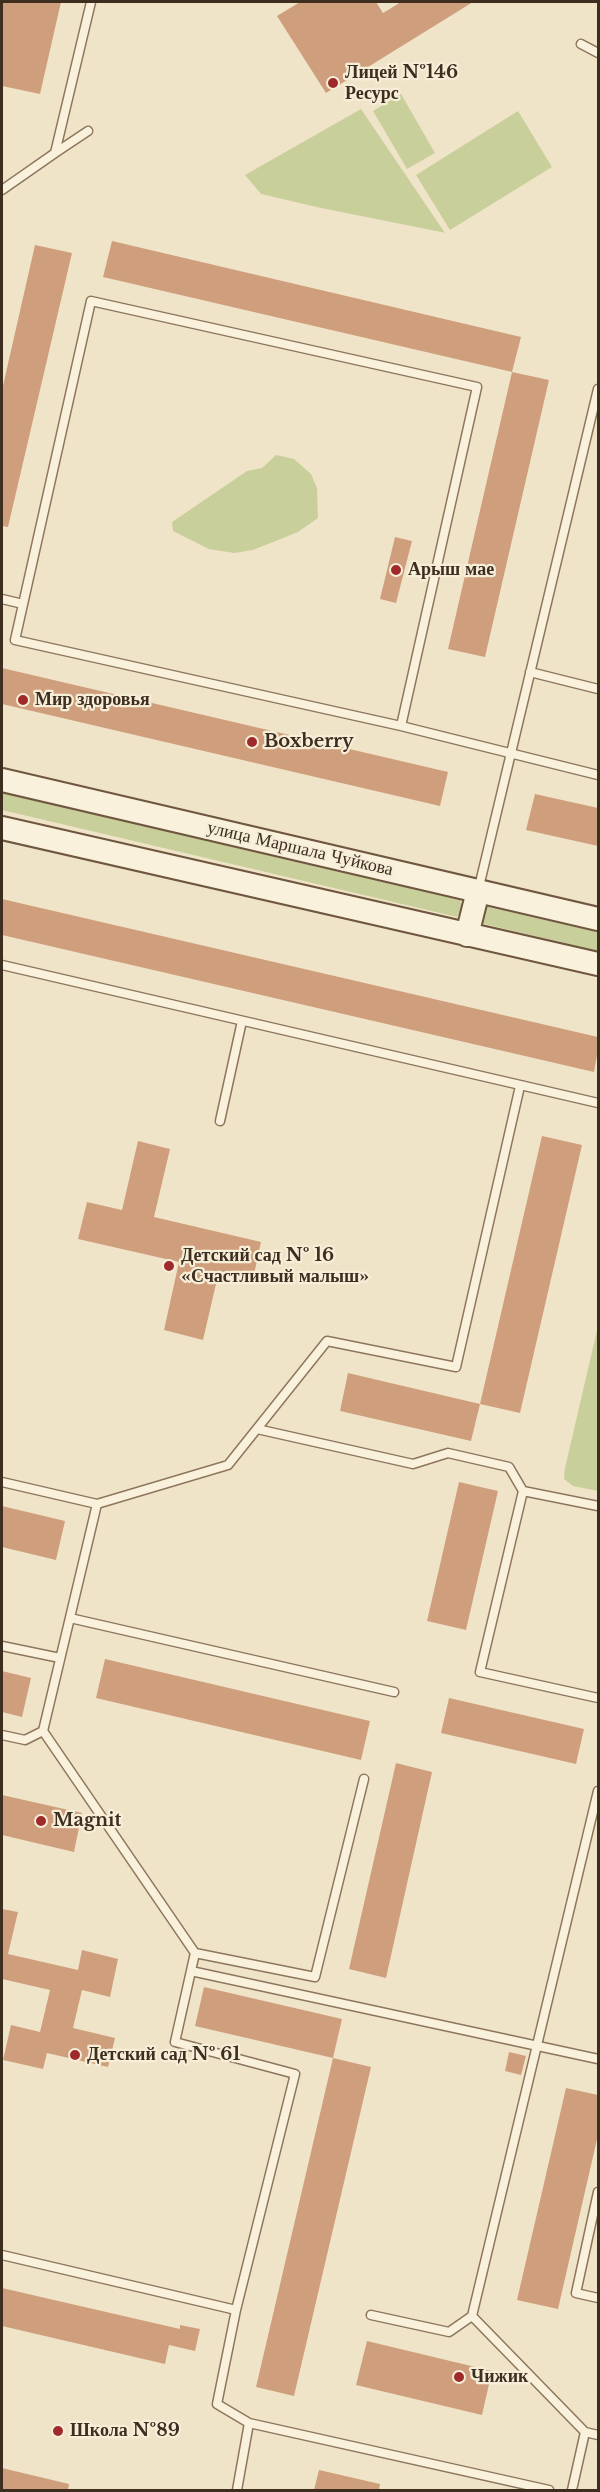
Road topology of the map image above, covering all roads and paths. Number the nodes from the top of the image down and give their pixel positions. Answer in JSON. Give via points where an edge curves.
{"nodes":[{"id":1,"x":91,"y":2,"type":"edge"},
{"id":2,"x":581,"y":44,"type":"dead end"},
{"id":3,"x":598,"y":53,"type":"edge"},
{"id":4,"x":88,"y":132,"type":"dead end"},
{"id":5,"x":55,"y":153,"type":"junction"},
{"id":6,"x":2,"y":190,"type":"edge"},
{"id":7,"x":598,"y":389,"type":"edge"},
{"id":8,"x":2,"y":599,"type":"edge"},
{"id":9,"x":23,"y":604,"type":"junction"},
{"id":10,"x":530,"y":672,"type":"junction"},
{"id":11,"x":598,"y":689,"type":"edge"},
{"id":12,"x":401,"y":726,"type":"junction"},
{"id":13,"x":510,"y":753,"type":"junction"},
{"id":14,"x":598,"y":775,"type":"edge"},
{"id":15,"x":2,"y":780,"type":"edge"},
{"id":16,"x":2,"y":828,"type":"edge"},
{"id":17,"x":478,"y":891,"type":"junction"},
{"id":18,"x":598,"y":919,"type":"edge"},
{"id":19,"x":467,"y":935,"type":"junction"},
{"id":20,"x":598,"y":964,"type":"edge"},
{"id":21,"x":2,"y":965,"type":"edge"},
{"id":22,"x":242,"y":1021,"type":"junction"},
{"id":23,"x":520,"y":1086,"type":"junction"},
{"id":24,"x":598,"y":1103,"type":"edge"},
{"id":25,"x":220,"y":1121,"type":"dead end"},
{"id":26,"x":257,"y":1429,"type":"junction"},
{"id":27,"x":2,"y":1482,"type":"edge"},
{"id":28,"x":524,"y":1491,"type":"junction"},
{"id":29,"x":97,"y":1504,"type":"junction"},
{"id":30,"x":598,"y":1506,"type":"edge"},
{"id":31,"x":70,"y":1618,"type":"junction"},
{"id":32,"x":2,"y":1646,"type":"edge"},
{"id":33,"x":60,"y":1658,"type":"junction"},
{"id":34,"x":394,"y":1692,"type":"dead end"},
{"id":35,"x":598,"y":1698,"type":"edge"},
{"id":36,"x":43,"y":1731,"type":"junction"},
{"id":37,"x":2,"y":1735,"type":"edge"},
{"id":38,"x":364,"y":1779,"type":"dead end"},
{"id":39,"x":598,"y":1791,"type":"edge"},
{"id":40,"x":195,"y":1953,"type":"junction"},
{"id":41,"x":191,"y":1971,"type":"junction"},
{"id":42,"x":537,"y":2045,"type":"junction"},
{"id":43,"x":598,"y":2059,"type":"edge"},
{"id":44,"x":598,"y":2192,"type":"edge"},
{"id":45,"x":2,"y":2255,"type":"edge"},
{"id":46,"x":598,"y":2298,"type":"edge"},
{"id":47,"x":236,"y":2310,"type":"junction"},
{"id":48,"x":371,"y":2315,"type":"dead end"},
{"id":49,"x":472,"y":2316,"type":"junction"},
{"id":50,"x":249,"y":2423,"type":"junction"},
{"id":51,"x":585,"y":2432,"type":"junction"},
{"id":52,"x":598,"y":2435,"type":"edge"},
{"id":53,"x":237,"y":2490,"type":"edge"},
{"id":54,"x":549,"y":2490,"type":"edge"},
{"id":55,"x":572,"y":2490,"type":"edge"}],
"edges":[{"from":1,"to":5,"type":"lane"},
{"from":2,"to":3,"type":"lane"},
{"from":4,"to":5,"type":"lane"},
{"from":5,"to":6,"type":"lane"},
{"from":7,"to":10,"type":"lane"},
{"from":8,"to":9,"type":"lane"},
{"from":9,"to":12,"type":"lane","via":[[15,640]]},
{"from":9,"to":12,"type":"lane","via":[[91,301],[477,387]]},
{"from":10,"to":11,"type":"lane"},
{"from":10,"to":13,"type":"lane"},
{"from":12,"to":13,"type":"lane"},
{"from":13,"to":14,"type":"lane"},
{"from":13,"to":17,"type":"lane"},
{"from":15,"to":17,"type":"main road","name":"улица Маршала Чуйкова"},
{"from":16,"to":19,"type":"main road"},
{"from":17,"to":18,"type":"main road","name":"улица Маршала Чуйкова"},
{"from":17,"to":19,"type":"main road"},
{"from":19,"to":20,"type":"main road"},
{"from":21,"to":22,"type":"lane"},
{"from":22,"to":23,"type":"lane"},
{"from":22,"to":25,"type":"lane"},
{"from":23,"to":24,"type":"lane"},
{"from":23,"to":26,"type":"lane","via":[[456,1367],[327,1341]]},
{"from":26,"to":28,"type":"lane","via":[[412,1464],[448,1453],[509,1467]]},
{"from":26,"to":29,"type":"lane","via":[[228,1466]]},
{"from":27,"to":29,"type":"lane"},
{"from":28,"to":30,"type":"lane"},
{"from":28,"to":35,"type":"lane","via":[[480,1672]]},
{"from":29,"to":31,"type":"lane"},
{"from":31,"to":33,"type":"lane"},
{"from":31,"to":34,"type":"lane"},
{"from":32,"to":33,"type":"lane"},
{"from":33,"to":36,"type":"lane"},
{"from":36,"to":37,"type":"lane","via":[[25,1740]]},
{"from":36,"to":40,"type":"lane"},
{"from":38,"to":40,"type":"lane","via":[[315,1977]]},
{"from":39,"to":42,"type":"lane"},
{"from":40,"to":41,"type":"lane"},
{"from":41,"to":42,"type":"lane"},
{"from":41,"to":47,"type":"lane","via":[[175,2043],[295,2074]]},
{"from":42,"to":43,"type":"lane"},
{"from":42,"to":49,"type":"lane"},
{"from":44,"to":46,"type":"lane","via":[[576,2293]]},
{"from":45,"to":47,"type":"lane"},
{"from":47,"to":50,"type":"lane","via":[[218,2404]]},
{"from":48,"to":49,"type":"lane","via":[[448,2332]]},
{"from":49,"to":51,"type":"lane"},
{"from":50,"to":53,"type":"lane"},
{"from":50,"to":54,"type":"lane"},
{"from":51,"to":52,"type":"lane"},
{"from":51,"to":55,"type":"lane"}]}
